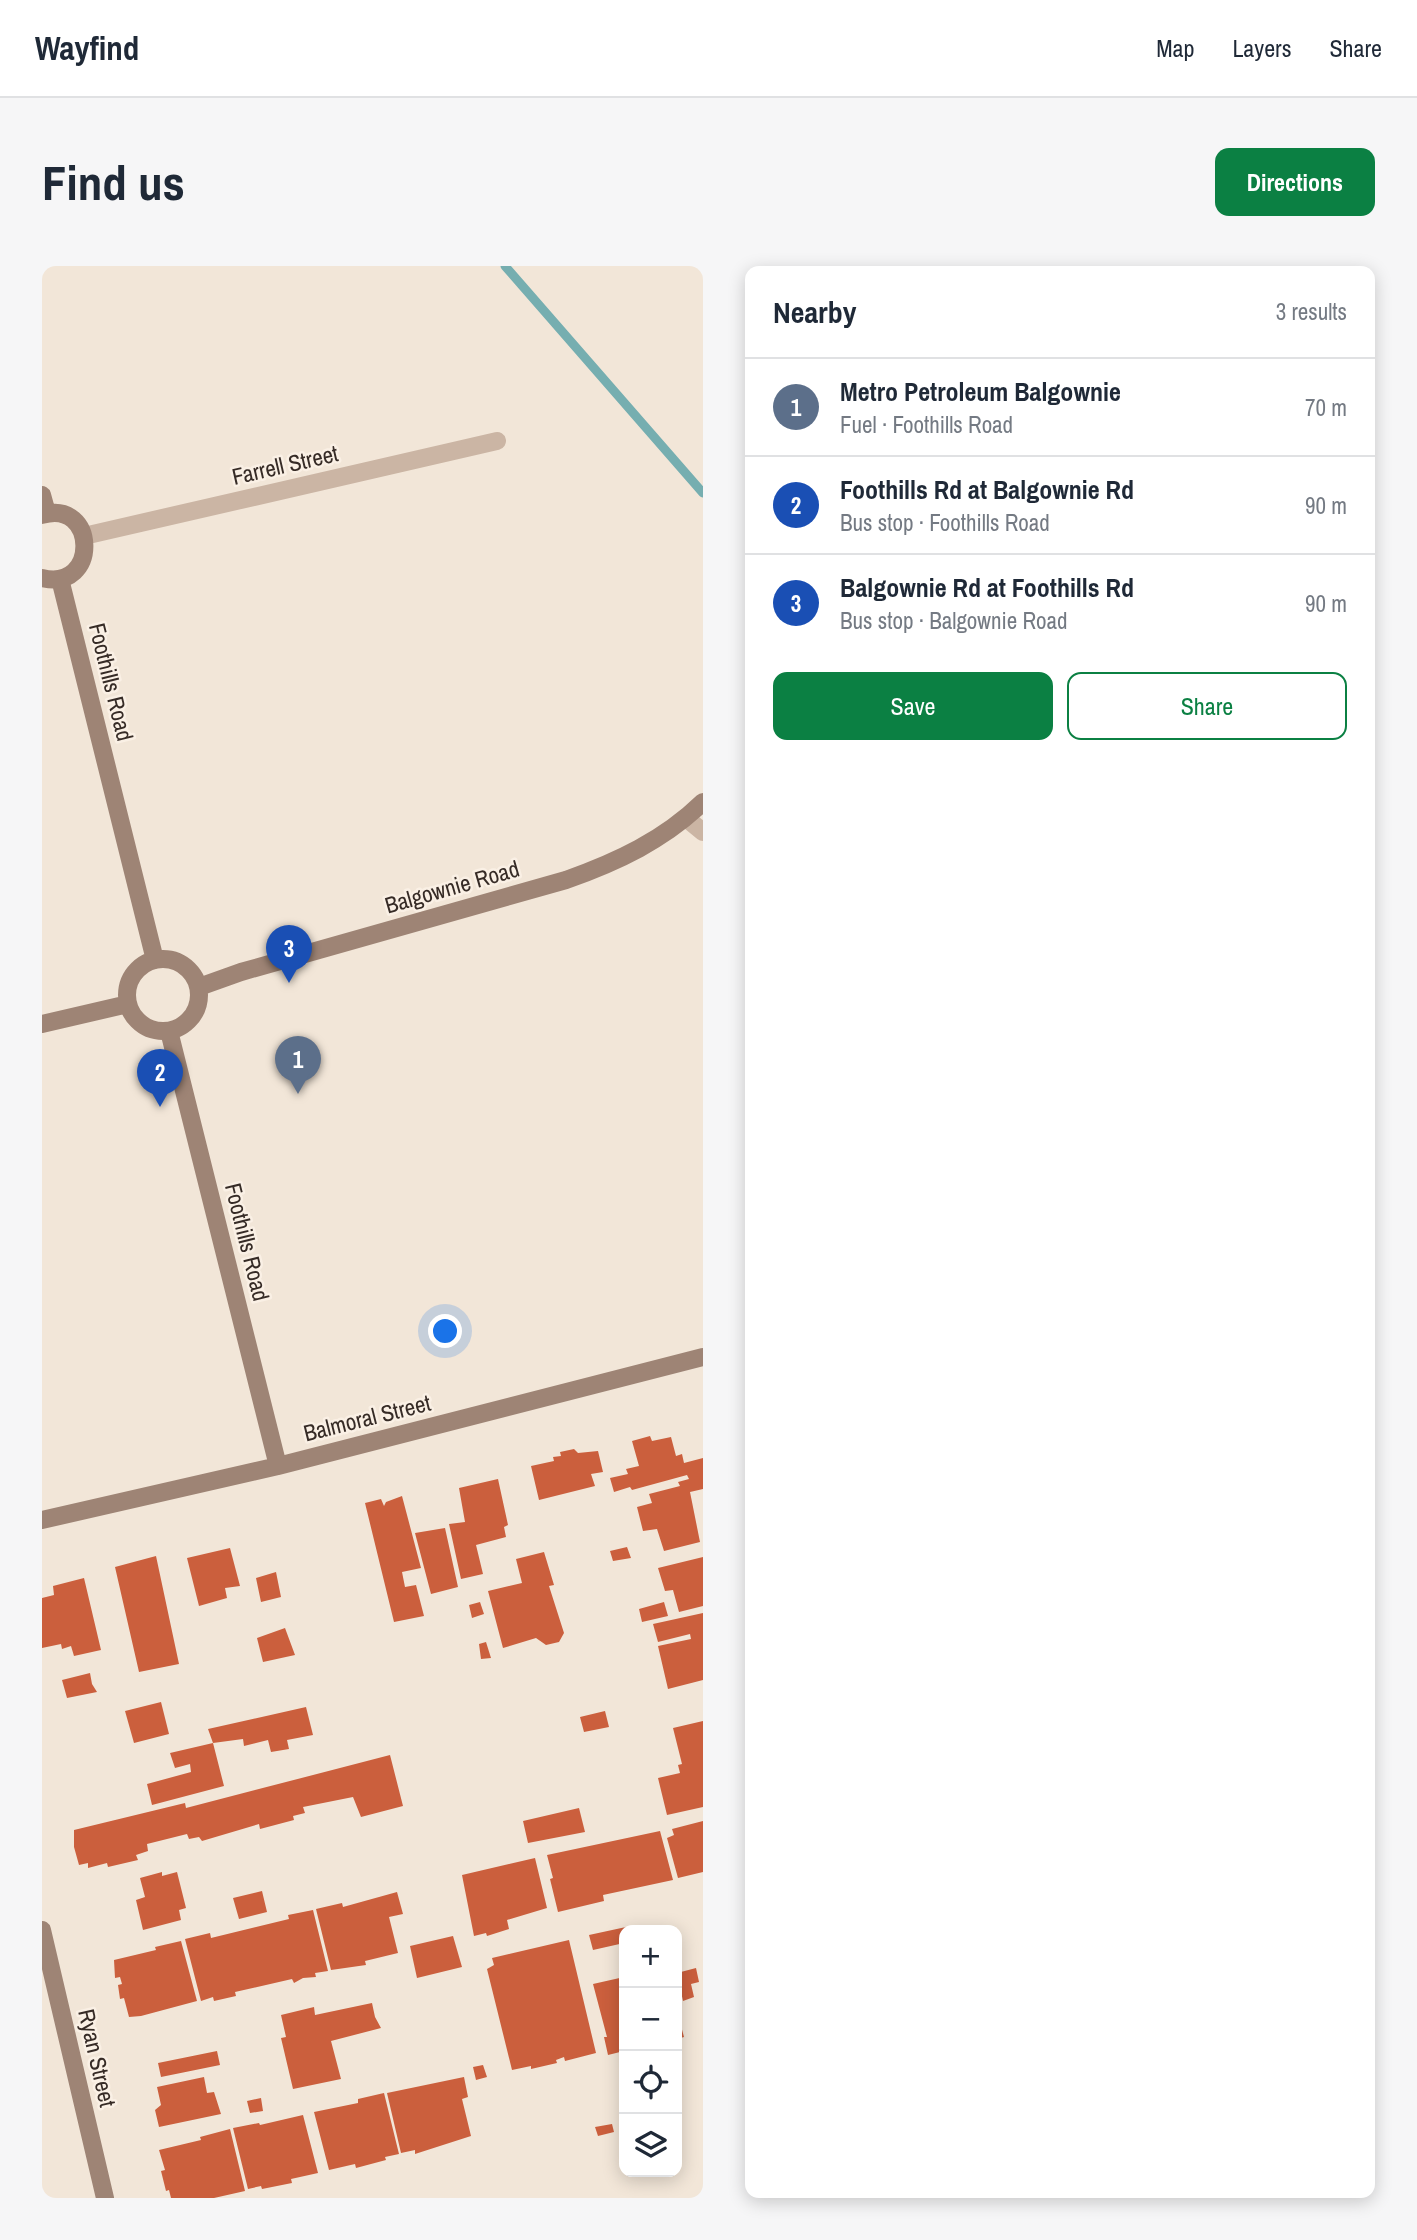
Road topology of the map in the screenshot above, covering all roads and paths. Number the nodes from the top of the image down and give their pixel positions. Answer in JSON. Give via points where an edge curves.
{"nodes":[{"id":1,"x":497,"y":440,"type":"dead end"},
{"id":2,"x":42,"y":495,"type":"edge"},
{"id":3,"x":44,"y":514,"type":"edge"},
{"id":4,"x":84,"y":536,"type":"junction"},
{"id":5,"x":51,"y":578,"type":"edge"},
{"id":6,"x":703,"y":802,"type":"edge"},
{"id":7,"x":686,"y":818,"type":"junction"},
{"id":8,"x":703,"y":832,"type":"edge"},
{"id":9,"x":155,"y":960,"type":"junction"},
{"id":10,"x":199,"y":987,"type":"junction"},
{"id":11,"x":128,"y":1004,"type":"junction"},
{"id":12,"x":42,"y":1024,"type":"edge"},
{"id":13,"x":169,"y":1031,"type":"junction"},
{"id":14,"x":703,"y":1357,"type":"edge"},
{"id":15,"x":278,"y":1466,"type":"junction"},
{"id":16,"x":42,"y":1520,"type":"edge"},
{"id":17,"x":42,"y":1930,"type":"edge"},
{"id":18,"x":48,"y":1985,"type":"edge"},
{"id":19,"x":105,"y":2198,"type":"edge"}],
"edges":[{"from":1,"to":4,"type":"street","name":"Farrell Street"},
{"from":2,"to":3,"type":"street"},
{"from":3,"to":4,"type":"street","via":[[66,516]]},
{"from":4,"to":5,"type":"street","via":[[86,547],[78,567],[70,575]]},
{"from":5,"to":9,"type":"street","name":"Foothills Road"},
{"from":6,"to":7,"type":"street","name":"Balgownie Road"},
{"from":7,"to":8,"type":"street"},
{"from":7,"to":10,"type":"street","name":"Balgownie Road","via":[[646,846],[604,867]]},
{"from":9,"to":10,"type":"street","via":[[178,961]]},
{"from":9,"to":11,"type":"street","via":[[144,964],[130,981]]},
{"from":10,"to":13,"type":"street","via":[[197,1010],[190,1020]]},
{"from":11,"to":12,"type":"street"},
{"from":11,"to":13,"type":"street","via":[[139,1022]]},
{"from":13,"to":15,"type":"street","name":"Foothills Road"},
{"from":14,"to":15,"type":"street","name":"Balmoral Street"},
{"from":15,"to":16,"type":"street","name":"Balmoral Street"},
{"from":17,"to":18,"type":"street","name":"Ryan Street"},
{"from":18,"to":19,"type":"street","name":"Ryan Street"}]}
